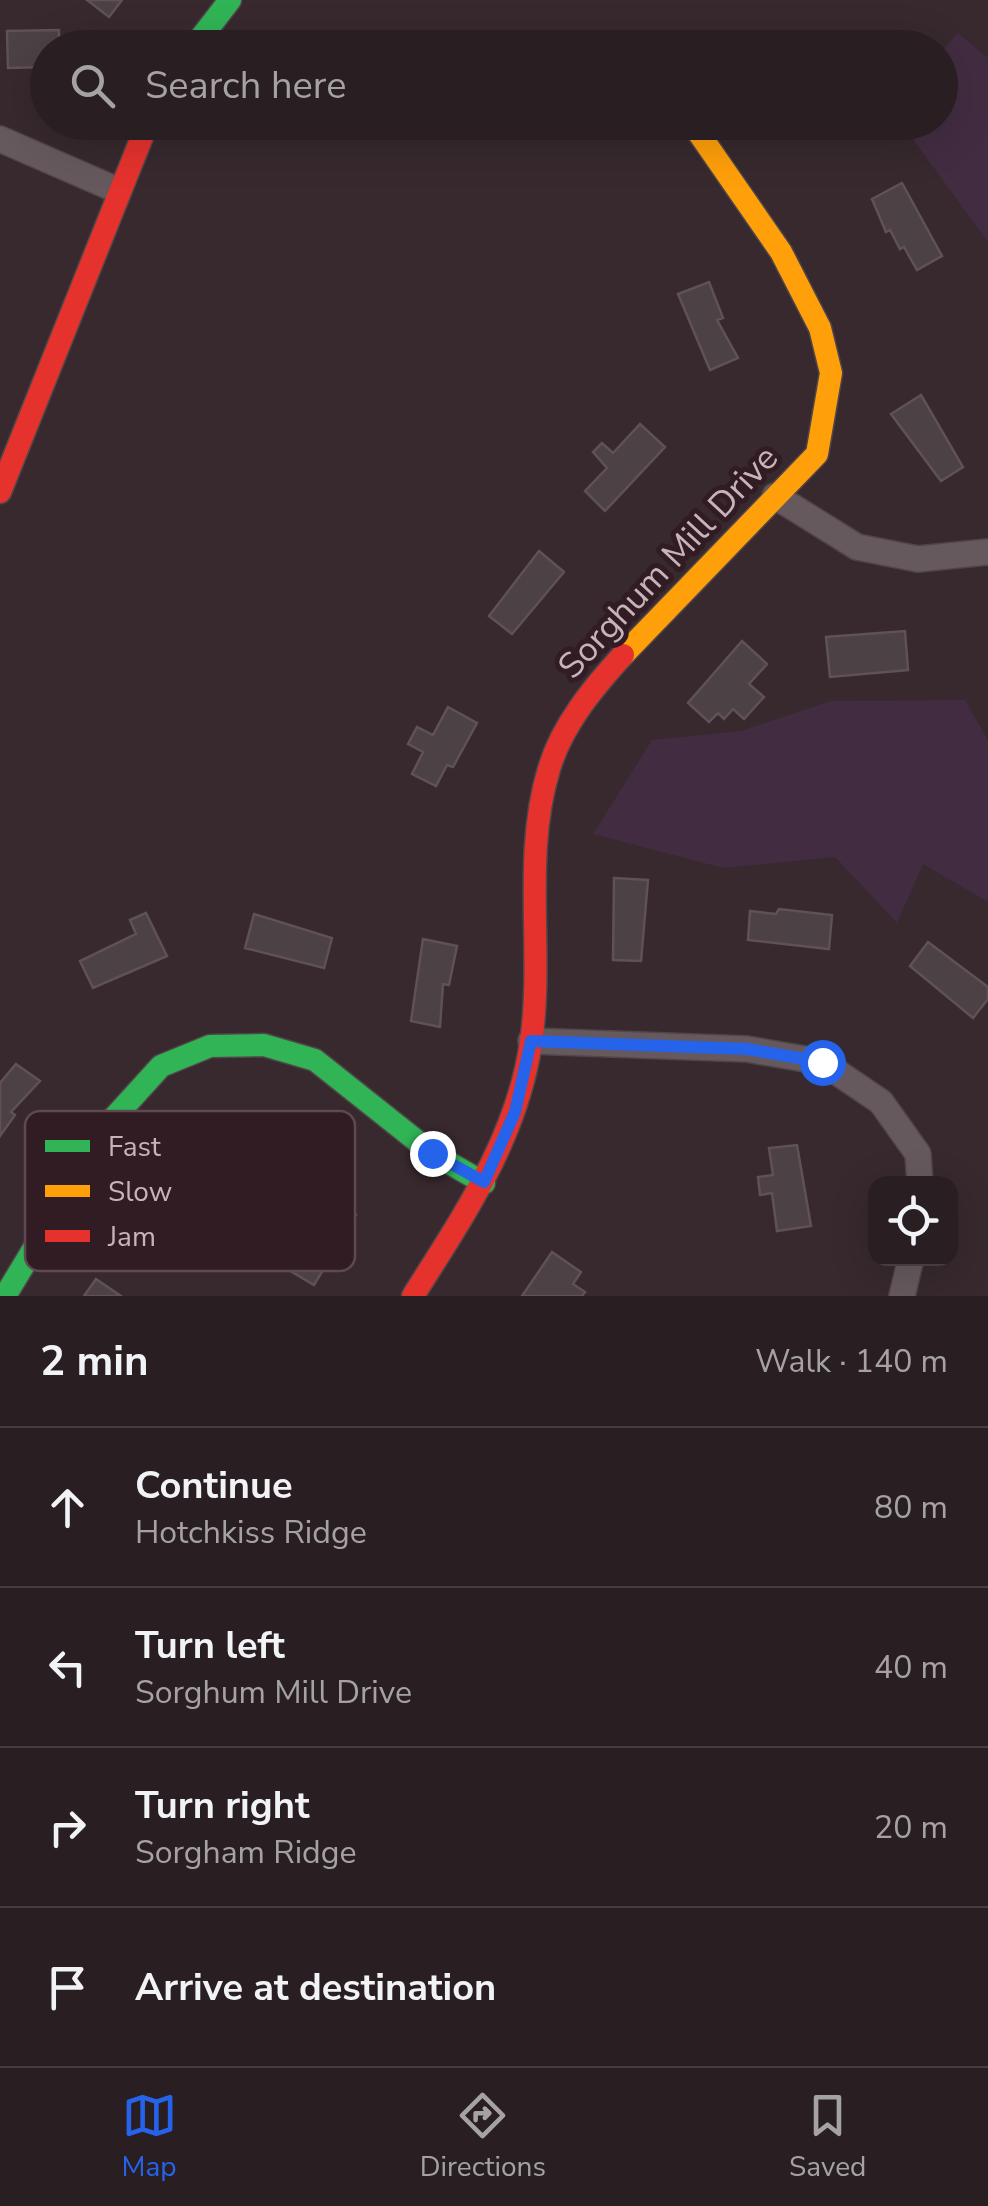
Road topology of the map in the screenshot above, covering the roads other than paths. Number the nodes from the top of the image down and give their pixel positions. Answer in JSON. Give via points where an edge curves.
{"nodes":[{"id":1,"x":230,"y":0,"type":"edge"},
{"id":2,"x":206,"y":30,"type":"edge"},
{"id":3,"x":0,"y":140,"type":"edge"},
{"id":4,"x":140,"y":140,"type":"edge"},
{"id":5,"x":703,"y":140,"type":"edge"},
{"id":6,"x":117,"y":190,"type":"junction"},
{"id":7,"x":0,"y":492,"type":"edge"},
{"id":8,"x":775,"y":496,"type":"junction"},
{"id":9,"x":988,"y":552,"type":"edge"},
{"id":10,"x":531,"y":1041,"type":"junction"},
{"id":11,"x":120,"y":1111,"type":"edge"},
{"id":12,"x":919,"y":1176,"type":"edge"},
{"id":13,"x":484,"y":1182,"type":"junction"},
{"id":14,"x":25,"y":1263,"type":"edge"},
{"id":15,"x":908,"y":1266,"type":"edge"},
{"id":16,"x":5,"y":1296,"type":"edge"},
{"id":17,"x":413,"y":1296,"type":"edge"},
{"id":18,"x":902,"y":1296,"type":"edge"}],
"edges":[{"from":1,"to":2,"type":"street"},
{"from":3,"to":6,"type":"street"},
{"from":4,"to":6,"type":"street"},
{"from":5,"to":8,"type":"street","name":"Sorghum Mill Drive","via":[[781,252],[820,328],[831,373],[817,454]]},
{"from":6,"to":7,"type":"street"},
{"from":8,"to":9,"type":"street","via":[[857,547],[918,559]]},
{"from":8,"to":10,"type":"street","name":"Sorghum Mill Drive","via":[[583,700],[549,768],[538,838]]},
{"from":10,"to":12,"type":"street","via":[[747,1049],[822,1062],[881,1102],[918,1154]]},
{"from":10,"to":13,"type":"street","name":"Sorghum Mill Drive","via":[[515,1112]]},
{"from":11,"to":13,"type":"street","via":[[161,1066],[210,1046],[264,1044],[315,1060],[432,1153]]},
{"from":13,"to":17,"type":"street","name":"Sorghum Mill Drive"},
{"from":14,"to":16,"type":"street"},
{"from":15,"to":18,"type":"street"}]}
